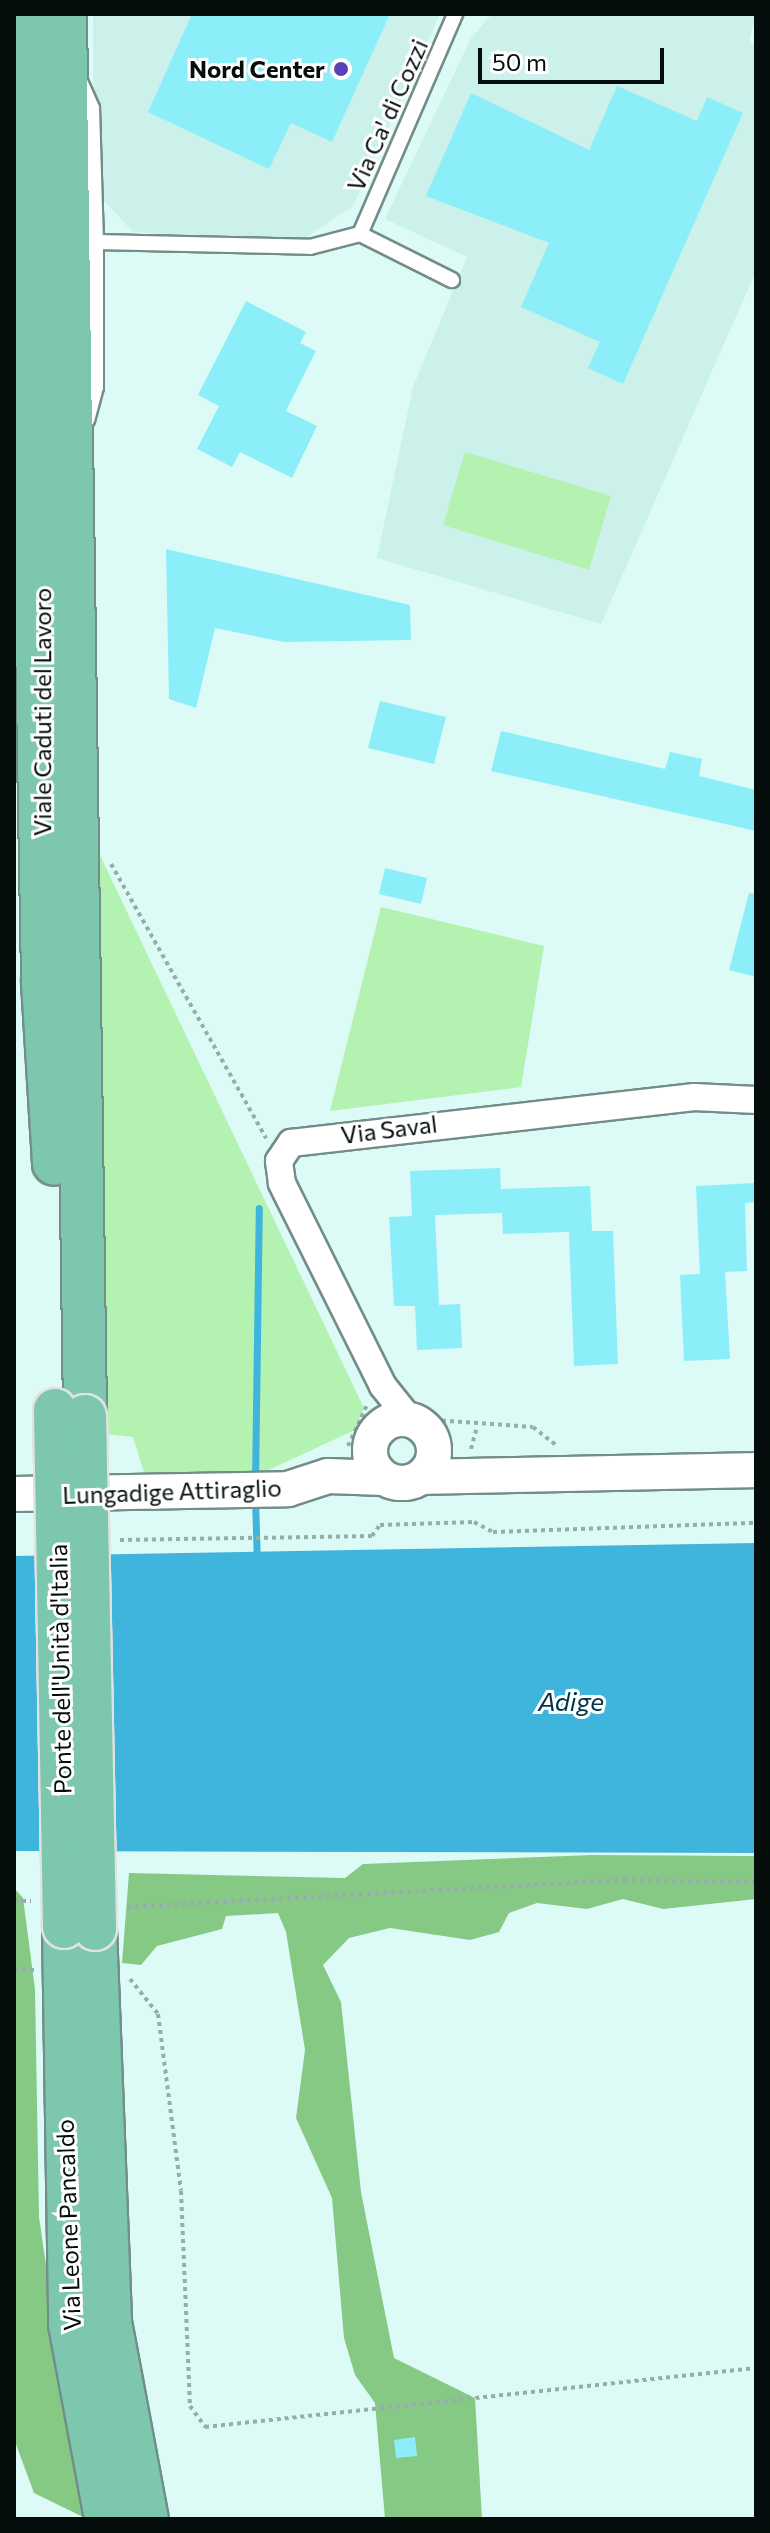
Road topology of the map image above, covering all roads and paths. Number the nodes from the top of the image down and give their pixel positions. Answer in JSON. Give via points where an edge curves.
{"nodes":[{"id":1,"x":26,"y":14,"type":"edge"},
{"id":2,"x":455,"y":14,"type":"edge"},
{"id":3,"x":66,"y":32,"type":"edge"},
{"id":4,"x":360,"y":234,"type":"junction"},
{"id":5,"x":96,"y":242,"type":"junction"},
{"id":6,"x":452,"y":280,"type":"dead end"},
{"id":7,"x":75,"y":467,"type":"junction"},
{"id":8,"x":28,"y":638,"type":"edge"},
{"id":9,"x":75,"y":821,"type":"junction"},
{"id":10,"x":756,"y":1100,"type":"edge"},
{"id":11,"x":279,"y":1161,"type":"junction"},
{"id":12,"x":383,"y":1386,"type":"junction"},
{"id":13,"x":70,"y":1413,"type":"junction"},
{"id":14,"x":377,"y":1438,"type":"junction"},
{"id":15,"x":566,"y":1453,"type":"dead end"},
{"id":16,"x":428,"y":1462,"type":"junction"},
{"id":17,"x":756,"y":1470,"type":"edge"},
{"id":18,"x":384,"y":1478,"type":"junction"},
{"id":19,"x":14,"y":1494,"type":"edge"},
{"id":20,"x":756,"y":1523,"type":"edge"},
{"id":21,"x":105,"y":1541,"type":"dead end"},
{"id":22,"x":756,"y":1882,"type":"edge"},
{"id":23,"x":14,"y":1901,"type":"edge"},
{"id":24,"x":80,"y":1916,"type":"junction"},
{"id":25,"x":129,"y":1978,"type":"dead end"},
{"id":26,"x":756,"y":2368,"type":"edge"},
{"id":27,"x":106,"y":2519,"type":"edge"},
{"id":28,"x":147,"y":2519,"type":"edge"}],
"edges":[{"from":1,"to":8,"type":"main road","name":"Viale Caduti del Lavoro"},
{"from":2,"to":4,"type":"lane","name":"Via Ca' di Cozzi"},
{"from":3,"to":5,"type":"lane","name":"Viale Caduti del Lavoro","via":[[92,108]]},
{"from":3,"to":7,"type":"main road","name":"Viale Caduti del Lavoro"},
{"from":4,"to":5,"type":"lane","via":[[310,247]]},
{"from":4,"to":6,"type":"lane"},
{"from":5,"to":7,"type":"lane","name":"Viale Caduti del Lavoro","via":[[96,387]]},
{"from":7,"to":9,"type":"main road","name":"Viale Caduti del Lavoro"},
{"from":8,"to":13,"type":"main road","name":"Viale Caduti del Lavoro"},
{"from":9,"to":11,"type":"path","via":[[106,856]]},
{"from":9,"to":13,"type":"main road","name":"Viale Caduti del Lavoro"},
{"from":10,"to":11,"type":"street","name":"Via Saval","via":[[694,1097],[362,1131],[291,1143]]},
{"from":11,"to":12,"type":"street","via":[[282,1183]]},
{"from":12,"to":14,"type":"street"},
{"from":12,"to":14,"type":"path","via":[[366,1395],[362,1428]]},
{"from":13,"to":24,"type":"main road","name":"Ponte dell'Unità d'Italia","bridge":true},
{"from":14,"to":15,"type":"path","via":[[450,1426],[533,1427]]},
{"from":14,"to":16,"type":"street","name":"Lungadige Attiraglio"},
{"from":14,"to":18,"type":"street","name":"Lungadige Attiraglio"},
{"from":14,"to":18,"type":"street","via":[[372,1462]]},
{"from":14,"to":19,"type":"street","name":"Lungadige Attiraglio","via":[[288,1489]]},
{"from":16,"to":17,"type":"street","name":"Lungadige Attiraglio","via":[[491,1474]]},
{"from":16,"to":18,"type":"street","name":"Lungadige Attiraglio","via":[[403,1483]]},
{"from":20,"to":21,"type":"path","via":[[493,1532],[474,1522],[380,1525],[372,1536]]},
{"from":22,"to":24,"type":"path","via":[[624,1880]]},
{"from":23,"to":24,"type":"path"},
{"from":24,"to":27,"type":"main road","name":"Via Leone Pancaldo","via":[[70,2324]]},
{"from":24,"to":28,"type":"main road","name":"Via Leone Pancaldo","via":[[110,2322]]},
{"from":25,"to":26,"type":"path","via":[[152,1998],[158,2014],[181,2191],[190,2406],[205,2427]]}]}
